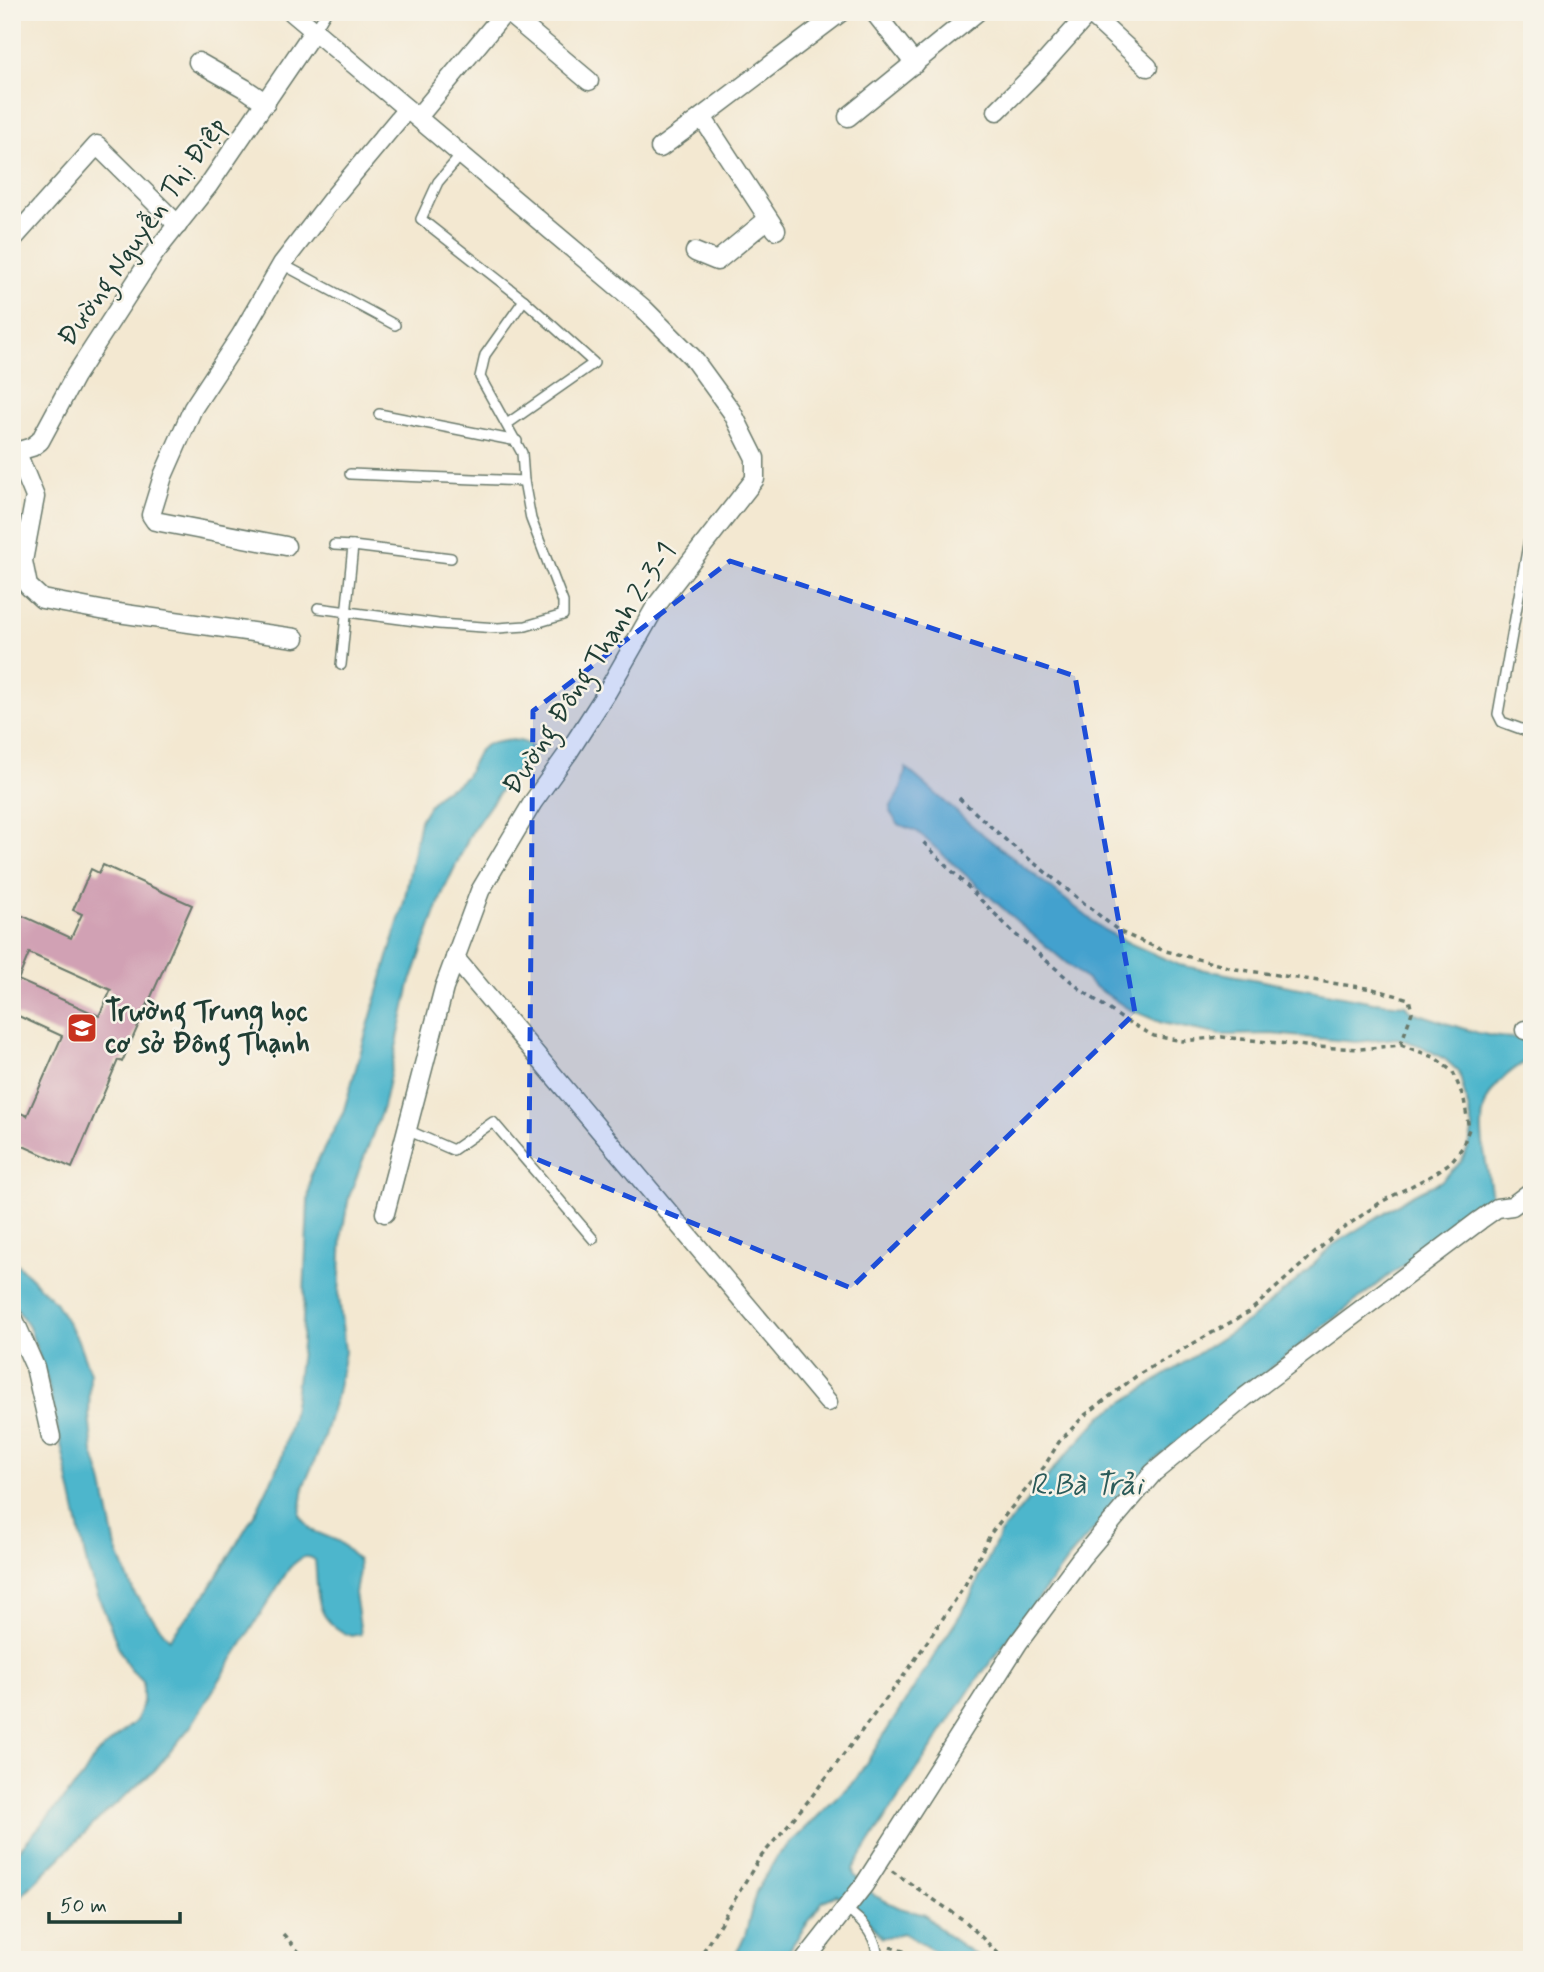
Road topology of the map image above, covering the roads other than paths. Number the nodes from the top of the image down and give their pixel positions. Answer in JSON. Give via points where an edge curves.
{"nodes":[{"id":1,"x":292,"y":12,"type":"edge"},
{"id":2,"x":326,"y":12,"type":"edge"},
{"id":3,"x":506,"y":12,"type":"edge"},
{"id":4,"x":841,"y":12,"type":"edge"},
{"id":5,"x":874,"y":12,"type":"edge"},
{"id":6,"x":978,"y":12,"type":"edge"},
{"id":7,"x":1089,"y":12,"type":"edge"},
{"id":8,"x":313,"y":32,"type":"junction"},
{"id":9,"x":198,"y":62,"type":"dead end"},
{"id":10,"x":915,"y":64,"type":"junction"},
{"id":11,"x":1148,"y":67,"type":"dead end"},
{"id":12,"x":589,"y":81,"type":"dead end"},
{"id":13,"x":266,"y":103,"type":"junction"},
{"id":14,"x":997,"y":111,"type":"dead end"},
{"id":15,"x":412,"y":113,"type":"junction"},
{"id":16,"x":702,"y":117,"type":"junction"},
{"id":17,"x":848,"y":117,"type":"dead end"},
{"id":18,"x":660,"y":148,"type":"dead end"},
{"id":19,"x":462,"y":154,"type":"junction"},
{"id":20,"x":178,"y":225,"type":"junction"},
{"id":21,"x":12,"y":240,"type":"edge"},
{"id":22,"x":695,"y":252,"type":"dead end"},
{"id":23,"x":282,"y":264,"type":"junction"},
{"id":24,"x":524,"y":300,"type":"junction"},
{"id":25,"x":395,"y":325,"type":"dead end"},
{"id":26,"x":379,"y":414,"type":"dead end"},
{"id":27,"x":507,"y":424,"type":"junction"},
{"id":28,"x":517,"y":441,"type":"junction"},
{"id":29,"x":14,"y":453,"type":"edge"},
{"id":30,"x":350,"y":474,"type":"dead end"},
{"id":31,"x":524,"y":481,"type":"junction"},
{"id":32,"x":1532,"y":522,"type":"edge"},
{"id":33,"x":334,"y":545,"type":"dead end"},
{"id":34,"x":286,"y":546,"type":"dead end"},
{"id":35,"x":353,"y":546,"type":"junction"},
{"id":36,"x":451,"y":558,"type":"dead end"},
{"id":37,"x":318,"y":608,"type":"dead end"},
{"id":38,"x":346,"y":613,"type":"junction"},
{"id":39,"x":295,"y":638,"type":"dead end"},
{"id":40,"x":341,"y":665,"type":"dead end"},
{"id":41,"x":1532,"y":733,"type":"edge"},
{"id":42,"x":455,"y":958,"type":"junction"},
{"id":43,"x":407,"y":1130,"type":"junction"},
{"id":44,"x":1532,"y":1191,"type":"edge"},
{"id":45,"x":386,"y":1213,"type":"dead end"},
{"id":46,"x":593,"y":1238,"type":"dead end"},
{"id":47,"x":12,"y":1315,"type":"edge"},
{"id":48,"x":828,"y":1402,"type":"dead end"},
{"id":49,"x":51,"y":1437,"type":"dead end"},
{"id":50,"x":845,"y":1909,"type":"junction"},
{"id":51,"x":805,"y":1960,"type":"edge"},
{"id":52,"x":878,"y":1960,"type":"edge"}],
"edges":[{"from":1,"to":8,"type":"street","name":"Đường Đông Thạnh 2-3-1"},
{"from":2,"to":8,"type":"lane"},
{"from":3,"to":12,"type":"street"},
{"from":3,"to":15,"type":"street"},
{"from":4,"to":16,"type":"street"},
{"from":5,"to":10,"type":"street"},
{"from":6,"to":10,"type":"street"},
{"from":7,"to":11,"type":"street"},
{"from":7,"to":14,"type":"street"},
{"from":8,"to":13,"type":"street","name":"Đường Nguyễn Thị Điệp"},
{"from":8,"to":15,"type":"street","name":"Đường Đông Thạnh 2-3-1"},
{"from":9,"to":13,"type":"street"},
{"from":10,"to":17,"type":"street"},
{"from":13,"to":20,"type":"street","name":"Đường Nguyễn Thị Điệp"},
{"from":15,"to":19,"type":"street","name":"Đường Đông Thạnh 2-3-1"},
{"from":15,"to":23,"type":"street","via":[[332,199]]},
{"from":16,"to":18,"type":"street"},
{"from":16,"to":22,"type":"street","via":[[772,224],[717,261]]},
{"from":19,"to":24,"type":"lane","via":[[438,182],[421,219]]},
{"from":19,"to":42,"type":"street","name":"Đường Đông Thạnh 2-3-1","via":[[643,308],[692,357],[732,412],[755,458],[755,479],[656,606],[607,692],[533,802],[480,891]]},
{"from":20,"to":21,"type":"street","via":[[97,145]]},
{"from":20,"to":29,"type":"street","name":"Đường Nguyễn Thị Điệp","via":[[75,376],[40,441]]},
{"from":23,"to":25,"type":"lane"},
{"from":23,"to":34,"type":"street","via":[[193,408],[151,515],[155,521]]},
{"from":24,"to":27,"type":"lane","via":[[485,355],[480,377]]},
{"from":24,"to":27,"type":"lane","via":[[594,363]]},
{"from":26,"to":28,"type":"lane"},
{"from":27,"to":28,"type":"lane"},
{"from":28,"to":31,"type":"lane"},
{"from":29,"to":39,"type":"street","via":[[36,497],[23,561],[28,586],[42,599]]},
{"from":30,"to":31,"type":"lane"},
{"from":31,"to":38,"type":"lane","via":[[531,519],[563,602],[563,615],[526,626],[498,628]]},
{"from":32,"to":41,"type":"lane","via":[[1498,714],[1502,722]]},
{"from":33,"to":35,"type":"lane"},
{"from":35,"to":36,"type":"lane"},
{"from":35,"to":38,"type":"lane"},
{"from":37,"to":38,"type":"lane"},
{"from":38,"to":40,"type":"lane"},
{"from":42,"to":43,"type":"street","name":"Đường Đông Thạnh 2-3-1"},
{"from":42,"to":48,"type":"street"},
{"from":43,"to":45,"type":"street","name":"Đường Đông Thạnh 2-3-1"},
{"from":43,"to":46,"type":"lane","via":[[453,1150],[493,1122]]},
{"from":44,"to":50,"type":"street","via":[[1512,1206],[1497,1208],[1245,1397],[1153,1473],[1081,1558],[1018,1643]]},
{"from":47,"to":49,"type":"street","via":[[35,1367]]},
{"from":50,"to":51,"type":"street"},
{"from":50,"to":52,"type":"lane","via":[[877,1944]]}]}
